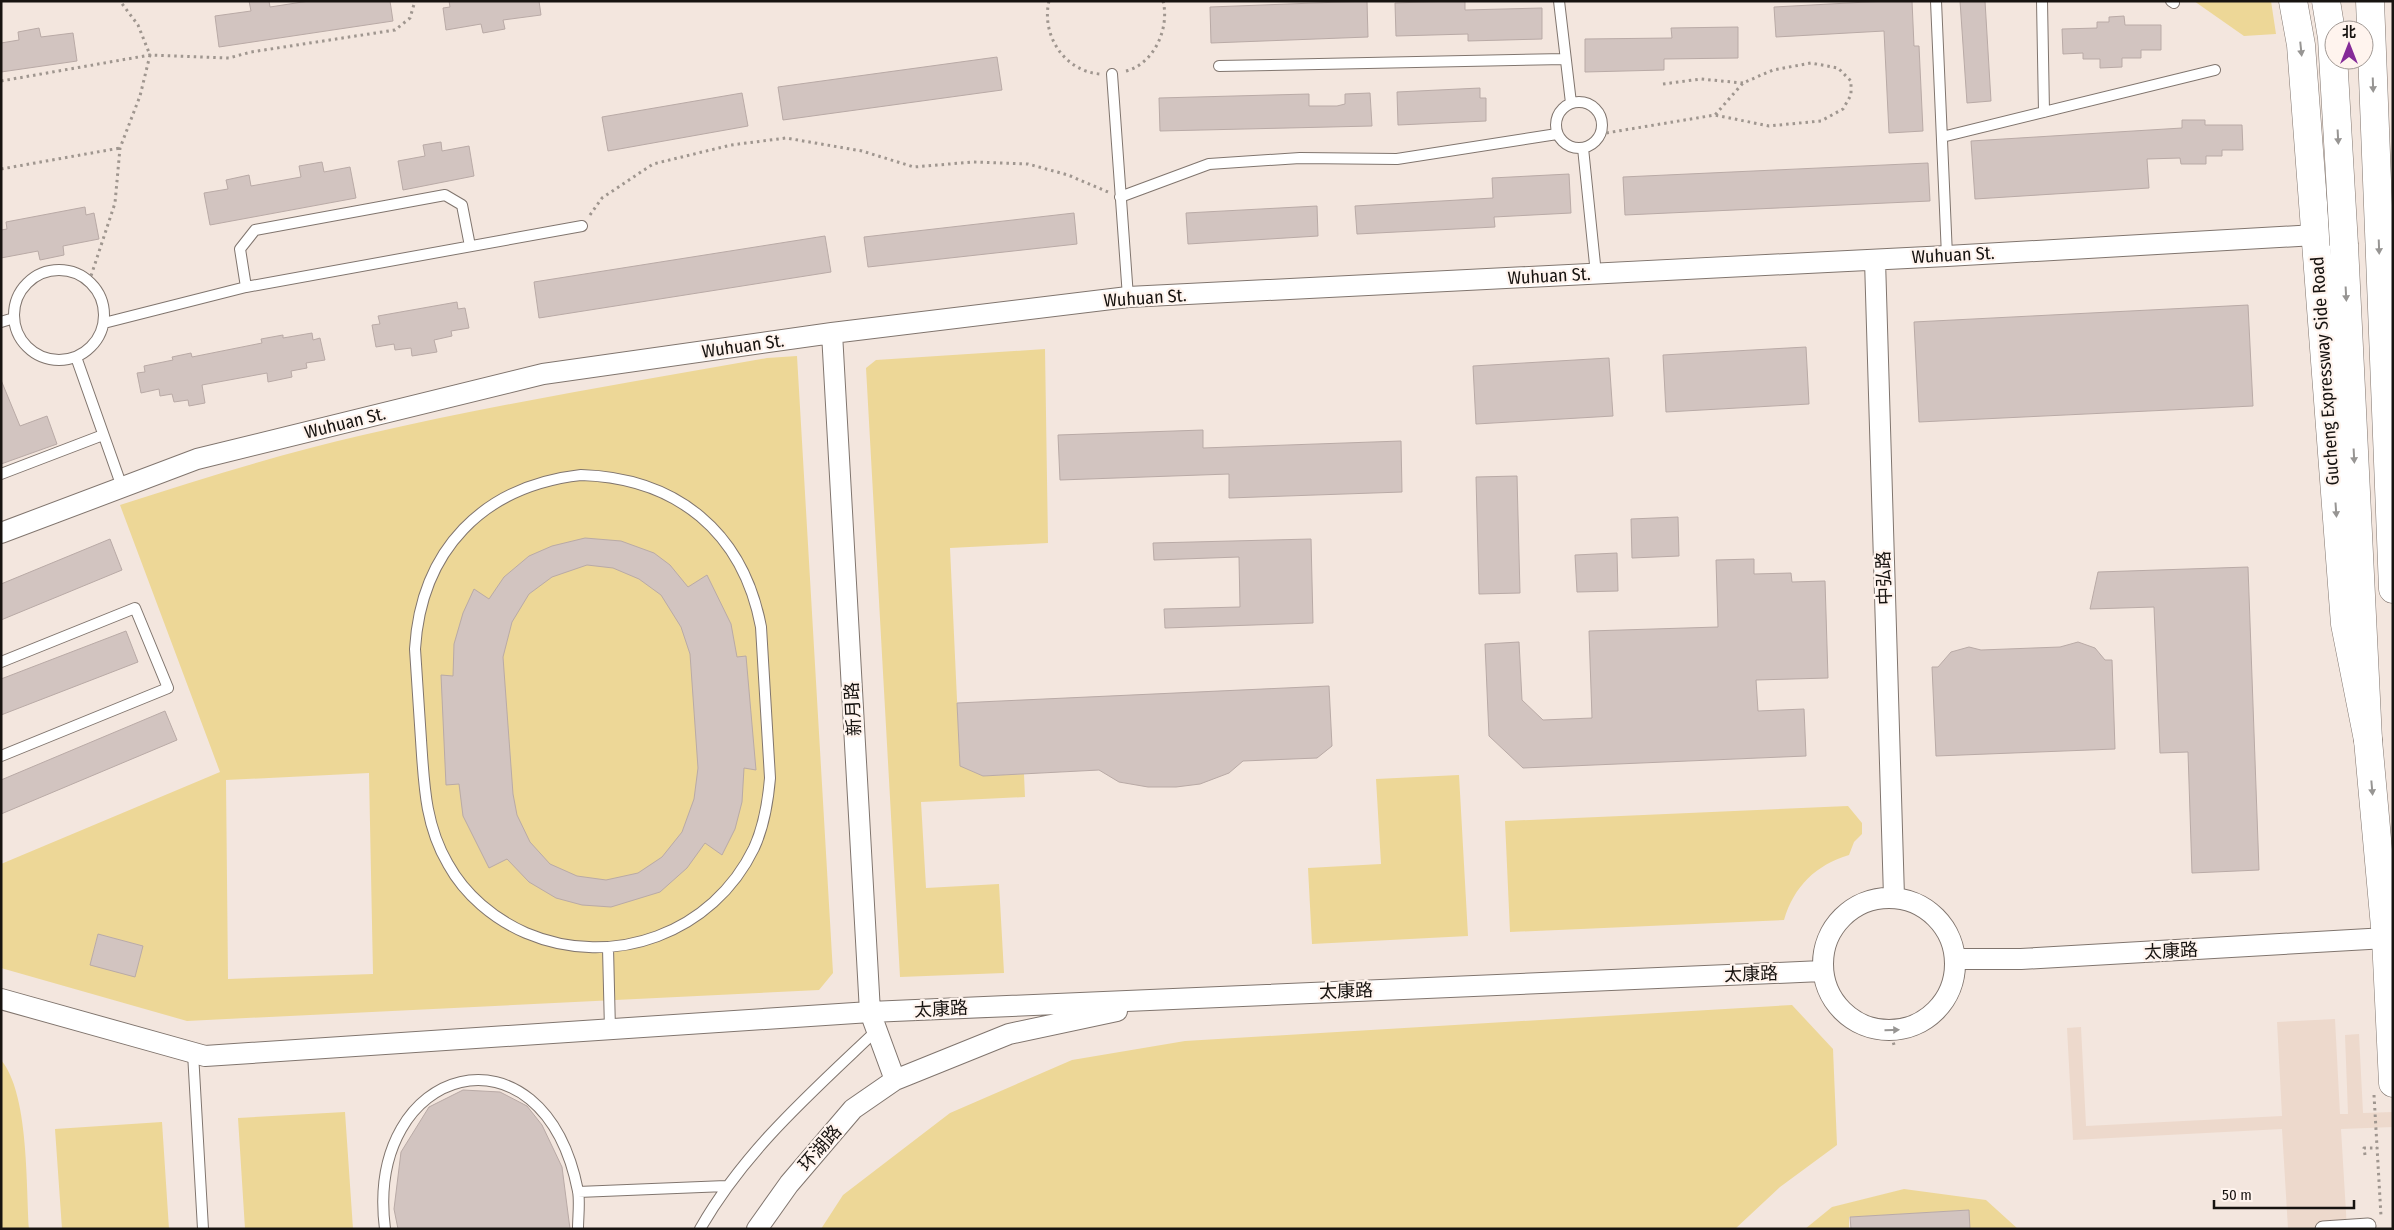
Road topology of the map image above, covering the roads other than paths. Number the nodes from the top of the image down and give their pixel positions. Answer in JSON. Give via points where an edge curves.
{"nodes":[{"id":1,"x":1559,"y":1,"type":"edge"},
{"id":2,"x":1936,"y":1,"type":"edge"},
{"id":3,"x":2042,"y":1,"type":"edge"},
{"id":4,"x":2293,"y":1,"type":"edge"},
{"id":5,"x":2326,"y":1,"type":"edge"},
{"id":6,"x":2369,"y":8,"type":"edge"},
{"id":7,"x":1566,"y":59,"type":"junction"},
{"id":8,"x":1219,"y":66,"type":"dead end"},
{"id":9,"x":2215,"y":70,"type":"dead end"},
{"id":10,"x":1112,"y":74,"type":"road end"},
{"id":11,"x":1571,"y":103,"type":"junction"},
{"id":12,"x":2044,"y":112,"type":"junction"},
{"id":13,"x":1557,"y":134,"type":"junction"},
{"id":14,"x":1942,"y":137,"type":"junction"},
{"id":15,"x":1583,"y":148,"type":"junction"},
{"id":16,"x":1120,"y":197,"type":"junction"},
{"id":17,"x":582,"y":226,"type":"road end"},
{"id":18,"x":2315,"y":234,"type":"junction"},
{"id":19,"x":470,"y":246,"type":"junction"},
{"id":20,"x":1947,"y":256,"type":"junction"},
{"id":21,"x":1875,"y":260,"type":"junction"},
{"id":22,"x":1596,"y":274,"type":"junction"},
{"id":23,"x":246,"y":287,"type":"junction"},
{"id":24,"x":1128,"y":297,"type":"junction"},
{"id":25,"x":14,"y":318,"type":"junction"},
{"id":26,"x":1,"y":322,"type":"edge"},
{"id":27,"x":104,"y":323,"type":"junction"},
{"id":28,"x":832,"y":333,"type":"junction"},
{"id":29,"x":76,"y":357,"type":"junction"},
{"id":30,"x":103,"y":435,"type":"junction"},
{"id":31,"x":2386,"y":447,"type":"junction"},
{"id":32,"x":1,"y":474,"type":"edge"},
{"id":33,"x":122,"y":487,"type":"junction"},
{"id":34,"x":1,"y":533,"type":"edge"},
{"id":35,"x":2393,"y":588,"type":"edge"},
{"id":36,"x":1,"y":662,"type":"edge"},
{"id":37,"x":2368,"y":740,"type":"junction"},
{"id":38,"x":1,"y":756,"type":"edge"},
{"id":39,"x":1894,"y":897,"type":"junction"},
{"id":40,"x":608,"y":948,"type":"junction"},
{"id":41,"x":2389,"y":951,"type":"edge"},
{"id":42,"x":1956,"y":959,"type":"junction"},
{"id":43,"x":1822,"y":971,"type":"junction"},
{"id":44,"x":1268,"y":994,"type":"junction"},
{"id":45,"x":1,"y":1000,"type":"edge"},
{"id":46,"x":874,"y":1021,"type":"junction"},
{"id":47,"x":610,"y":1030,"type":"junction"},
{"id":48,"x":193,"y":1053,"type":"junction"},
{"id":49,"x":895,"y":1080,"type":"junction"},
{"id":50,"x":2393,"y":1083,"type":"edge"},
{"id":51,"x":726,"y":1186,"type":"junction"},
{"id":52,"x":578,"y":1192,"type":"junction"},
{"id":53,"x":2368,"y":1226,"type":"dead end"},
{"id":54,"x":203,"y":1229,"type":"edge"},
{"id":55,"x":385,"y":1229,"type":"edge"},
{"id":56,"x":578,"y":1229,"type":"edge"},
{"id":57,"x":700,"y":1229,"type":"edge"},
{"id":58,"x":757,"y":1229,"type":"edge"},
{"id":59,"x":2323,"y":1229,"type":"edge"}],
"edges":[{"from":1,"to":7,"type":"lane"},
{"from":2,"to":14,"type":"lane"},
{"from":3,"to":12,"type":"lane"},
{"from":4,"to":18,"type":"main road","name":"Gucheng Expressway Side Road","one_way":true,"via":[[2301,45]]},
{"from":5,"to":37,"type":"main road","one_way":true,"bridge":true,"via":[[2332,38],[2344,245]]},
{"from":6,"to":31,"type":"main road","one_way":true},
{"from":7,"to":8,"type":"lane"},
{"from":7,"to":11,"type":"lane"},
{"from":9,"to":12,"type":"lane"},
{"from":10,"to":16,"type":"lane"},
{"from":11,"to":13,"type":"lane","via":[[1559,112]]},
{"from":11,"to":15,"type":"lane","via":[[1586,103],[1598,112],[1602,127],[1600,134],[1596,141]]},
{"from":12,"to":14,"type":"lane"},
{"from":13,"to":15,"type":"lane","via":[[1568,146]]},
{"from":13,"to":16,"type":"lane","via":[[1397,159],[1300,158],[1209,164]]},
{"from":14,"to":20,"type":"lane"},
{"from":15,"to":22,"type":"lane"},
{"from":16,"to":24,"type":"lane"},
{"from":17,"to":19,"type":"lane"},
{"from":18,"to":20,"type":"street","name":"Wuhuan St."},
{"from":18,"to":37,"type":"main road","name":"Gucheng Expressway Side Road","one_way":true,"via":[[2345,624]]},
{"from":19,"to":23,"type":"lane"},
{"from":19,"to":23,"type":"lane","via":[[462,205],[446,196],[274,226],[255,230],[240,249]]},
{"from":20,"to":21,"type":"street","name":"Wuhuan St."},
{"from":21,"to":22,"type":"street","name":"Wuhuan St."},
{"from":21,"to":39,"type":"street","name":"中弘路"},
{"from":22,"to":24,"type":"street","name":"Wuhuan St."},
{"from":23,"to":27,"type":"lane"},
{"from":24,"to":28,"type":"street","name":"Wuhuan St."},
{"from":25,"to":26,"type":"lane"},
{"from":25,"to":27,"type":"lane","via":[[22,289],[33,278],[47,272],[69,272],[89,282],[99,294],[104,308]]},
{"from":25,"to":29,"type":"lane","via":[[24,344],[35,353],[48,359]]},
{"from":27,"to":29,"type":"lane","via":[[94,343]]},
{"from":28,"to":33,"type":"street","name":"Wuhuan St.","via":[[543,374],[197,459]]},
{"from":28,"to":46,"type":"street","name":"新月路"},
{"from":29,"to":30,"type":"lane"},
{"from":30,"to":32,"type":"lane"},
{"from":30,"to":33,"type":"lane"},
{"from":31,"to":35,"type":"main road"},
{"from":31,"to":37,"type":"main road"},
{"from":33,"to":34,"type":"street","name":"Wuhuan St."},
{"from":36,"to":38,"type":"lane","via":[[134,608],[168,688]]},
{"from":37,"to":41,"type":"main road","one_way":true},
{"from":39,"to":42,"type":"street","via":[[1918,903],[1937,917],[1950,936]]},
{"from":39,"to":43,"type":"street","via":[[1870,899],[1849,910],[1833,926],[1823,948]]},
{"from":40,"to":40,"type":"lane","via":[[631,945],[675,930],[695,918],[730,886],[744,867],[757,839],[768,802],[770,778],[761,627],[755,599],[741,566],[716,531],[701,516],[671,496],[624,479],[582,475],[538,483],[517,491],[479,514],[463,529],[427,584],[416,627],[415,649],[425,800],[438,845],[449,866],[478,902],[517,929],[561,945]]},
{"from":40,"to":47,"type":"lane"},
{"from":41,"to":42,"type":"street","name":"太康路"},
{"from":41,"to":50,"type":"main road"},
{"from":43,"to":42,"type":"street","one_way":true,"via":[[1826,987],[1838,1008],[1855,1022],[1892,1037],[1927,1019],[1944,1003],[1954,982]]},
{"from":43,"to":44,"type":"street","name":"太康路"},
{"from":44,"to":46,"type":"street","name":"太康路"},
{"from":44,"to":49,"type":"street","name":"环湖路","via":[[1131,1008],[1009,1034]]},
{"from":45,"to":48,"type":"street","name":"太康路"},
{"from":46,"to":47,"type":"street","name":"太康路"},
{"from":46,"to":49,"type":"street","name":"新月路"},
{"from":46,"to":51,"type":"lane"},
{"from":47,"to":48,"type":"street","name":"太康路","via":[[205,1056]]},
{"from":48,"to":54,"type":"lane"},
{"from":49,"to":58,"type":"street","name":"环湖路","via":[[854,1108],[789,1184]]},
{"from":51,"to":52,"type":"lane"},
{"from":51,"to":57,"type":"lane"},
{"from":52,"to":55,"type":"lane","via":[[558,1133],[532,1100],[510,1086],[466,1079],[444,1086],[426,1097],[403,1125],[392,1148],[386,1177],[382,1208]]},
{"from":52,"to":56,"type":"lane"},
{"from":53,"to":59,"type":"street"}]}
